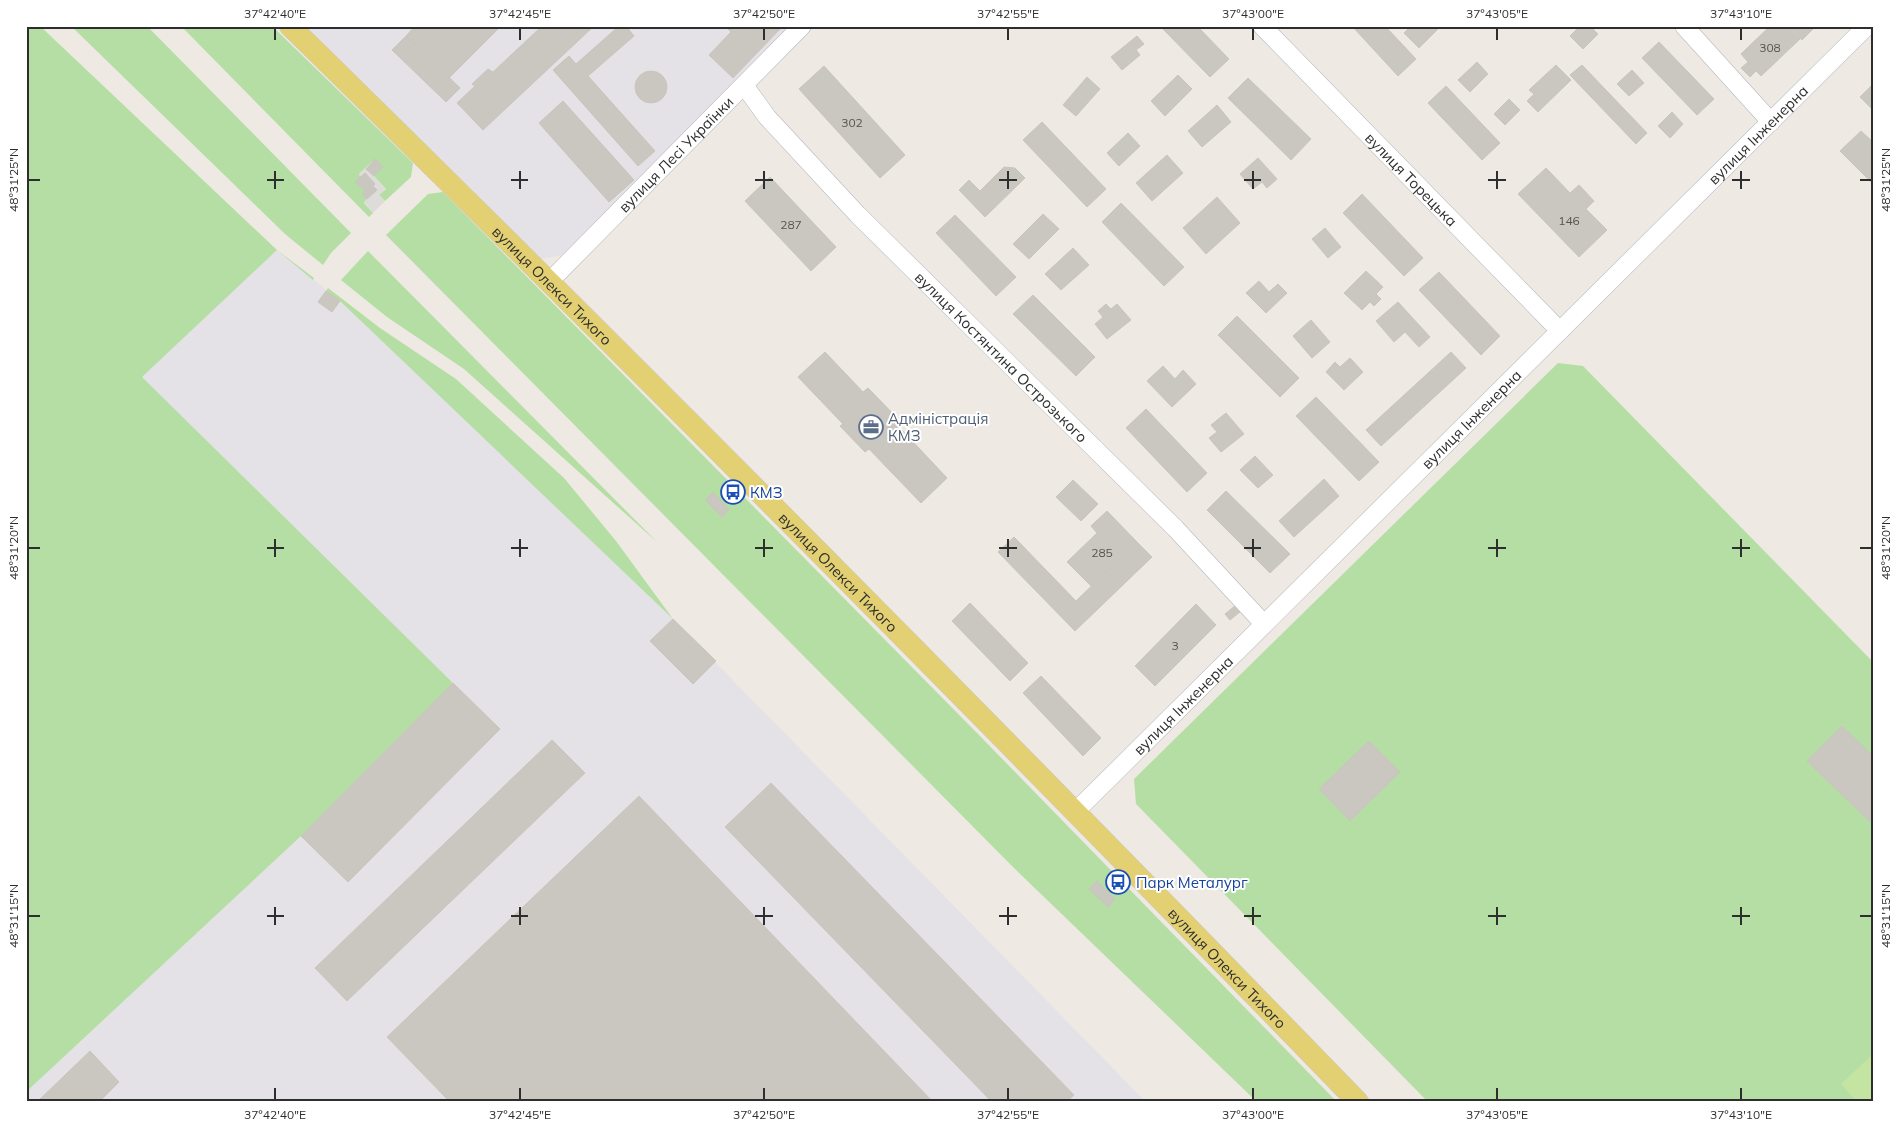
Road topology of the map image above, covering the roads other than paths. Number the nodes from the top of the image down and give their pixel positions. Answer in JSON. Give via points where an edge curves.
{"nodes":[{"id":1,"x":290,"y":26,"type":"edge"},
{"id":2,"x":802,"y":26,"type":"edge"},
{"id":3,"x":1262,"y":26,"type":"edge"},
{"id":4,"x":1684,"y":26,"type":"edge"},
{"id":5,"x":1867,"y":26,"type":"edge"},
{"id":6,"x":744,"y":85,"type":"junction"},
{"id":7,"x":1770,"y":122,"type":"junction"},
{"id":8,"x":549,"y":282,"type":"junction"},
{"id":9,"x":1560,"y":331,"type":"junction"},
{"id":10,"x":1264,"y":624,"type":"junction"},
{"id":11,"x":1075,"y":812,"type":"junction"},
{"id":12,"x":1358,"y":1102,"type":"edge"}],
"edges":[{"from":1,"to":8,"type":"main road","name":"вулиця Олекси Тихого"},
{"from":2,"to":6,"type":"street","name":"вулиця Лесі Українки"},
{"from":3,"to":9,"type":"street","name":"вулиця Торецька"},
{"from":4,"to":7,"type":"street"},
{"from":5,"to":7,"type":"street","name":"вулиця Інженерна"},
{"from":6,"to":8,"type":"street","name":"вулиця Лесі Українки"},
{"from":6,"to":10,"type":"street","name":"вулиця Костянтина Острозького","via":[[767,117],[858,215],[1174,528]]},
{"from":7,"to":9,"type":"street","name":"вулиця Інженерна"},
{"from":8,"to":11,"type":"main road","name":"вулиця Олекси Тихого"},
{"from":9,"to":10,"type":"street","name":"вулиця Інженерна"},
{"from":10,"to":11,"type":"street","name":"вулиця Інженерна"},
{"from":11,"to":12,"type":"main road","name":"вулиця Олекси Тихого"}]}
